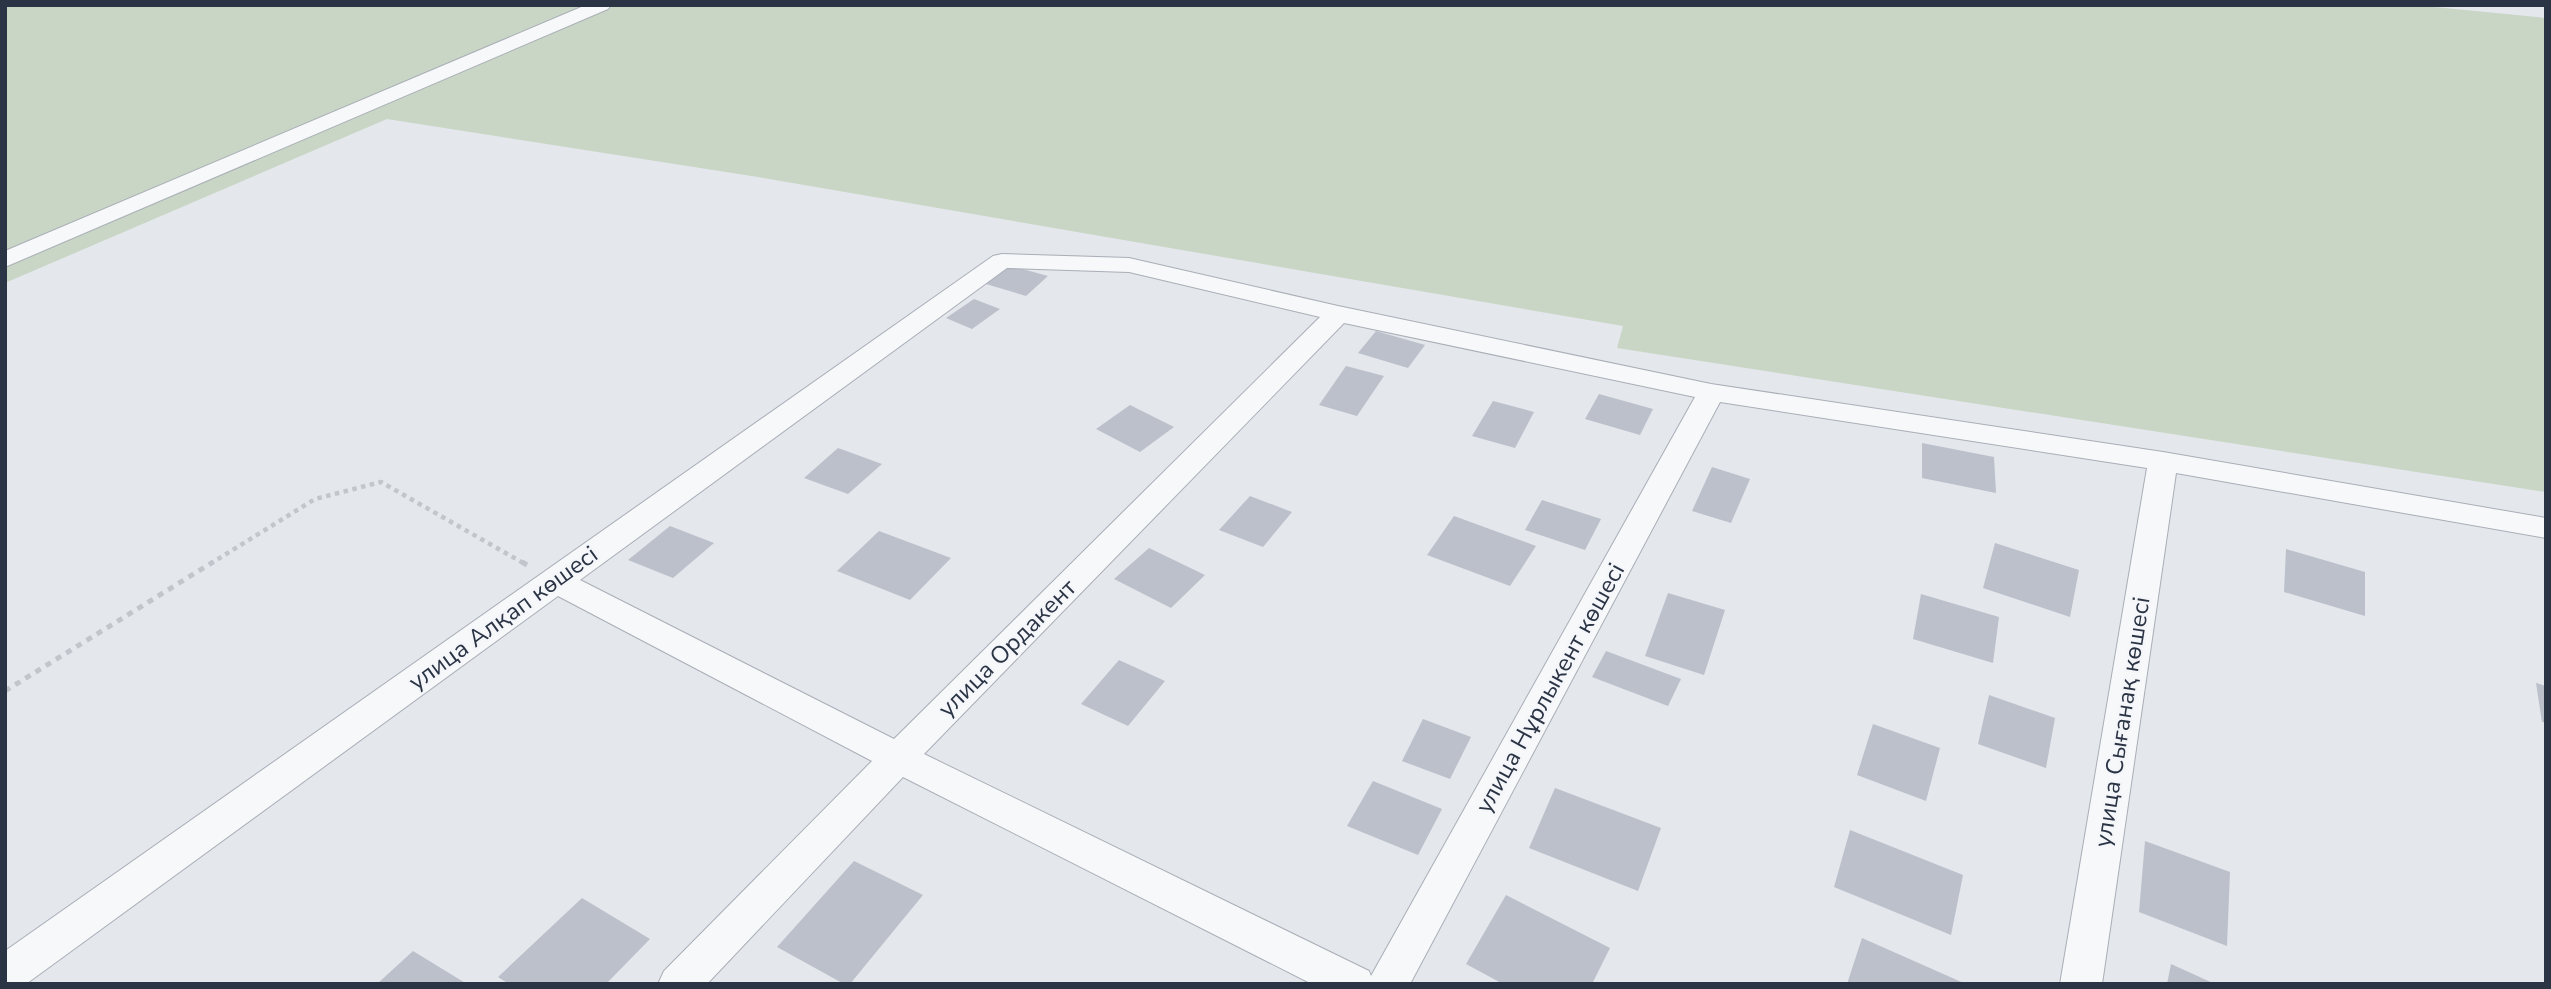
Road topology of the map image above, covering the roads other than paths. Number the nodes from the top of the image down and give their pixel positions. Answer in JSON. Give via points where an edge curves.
{"nodes":[{"id":1,"x":602,"y":5,"type":"edge"},
{"id":2,"x":5,"y":260,"type":"edge"},
{"id":3,"x":1338,"y":314,"type":"junction"},
{"id":4,"x":1712,"y":392,"type":"junction"},
{"id":5,"x":2163,"y":461,"type":"junction"},
{"id":6,"x":2546,"y":528,"type":"edge"},
{"id":7,"x":555,"y":580,"type":"junction"},
{"id":8,"x":898,"y":758,"type":"junction"},
{"id":9,"x":5,"y":975,"type":"edge"},
{"id":10,"x":679,"y":984,"type":"edge"},
{"id":11,"x":1354,"y":984,"type":"edge"},
{"id":12,"x":1388,"y":984,"type":"edge"},
{"id":13,"x":2081,"y":984,"type":"edge"}],
"edges":[{"from":1,"to":2,"type":"street"},
{"from":3,"to":4,"type":"street"},
{"from":3,"to":7,"type":"street","name":"улица Алқап көшесі","via":[[1129,265],[1002,261]]},
{"from":3,"to":8,"type":"street","name":"улица Ордакент"},
{"from":4,"to":5,"type":"street"},
{"from":4,"to":12,"type":"street","name":"улица Нұрлыкент көшесі"},
{"from":5,"to":6,"type":"street"},
{"from":5,"to":13,"type":"street","name":"улица Сығанақ көшесі"},
{"from":7,"to":8,"type":"street"},
{"from":7,"to":9,"type":"street","name":"улица Алқап көшесі"},
{"from":8,"to":10,"type":"street","name":"улица Ордакент"},
{"from":8,"to":11,"type":"street"}]}
